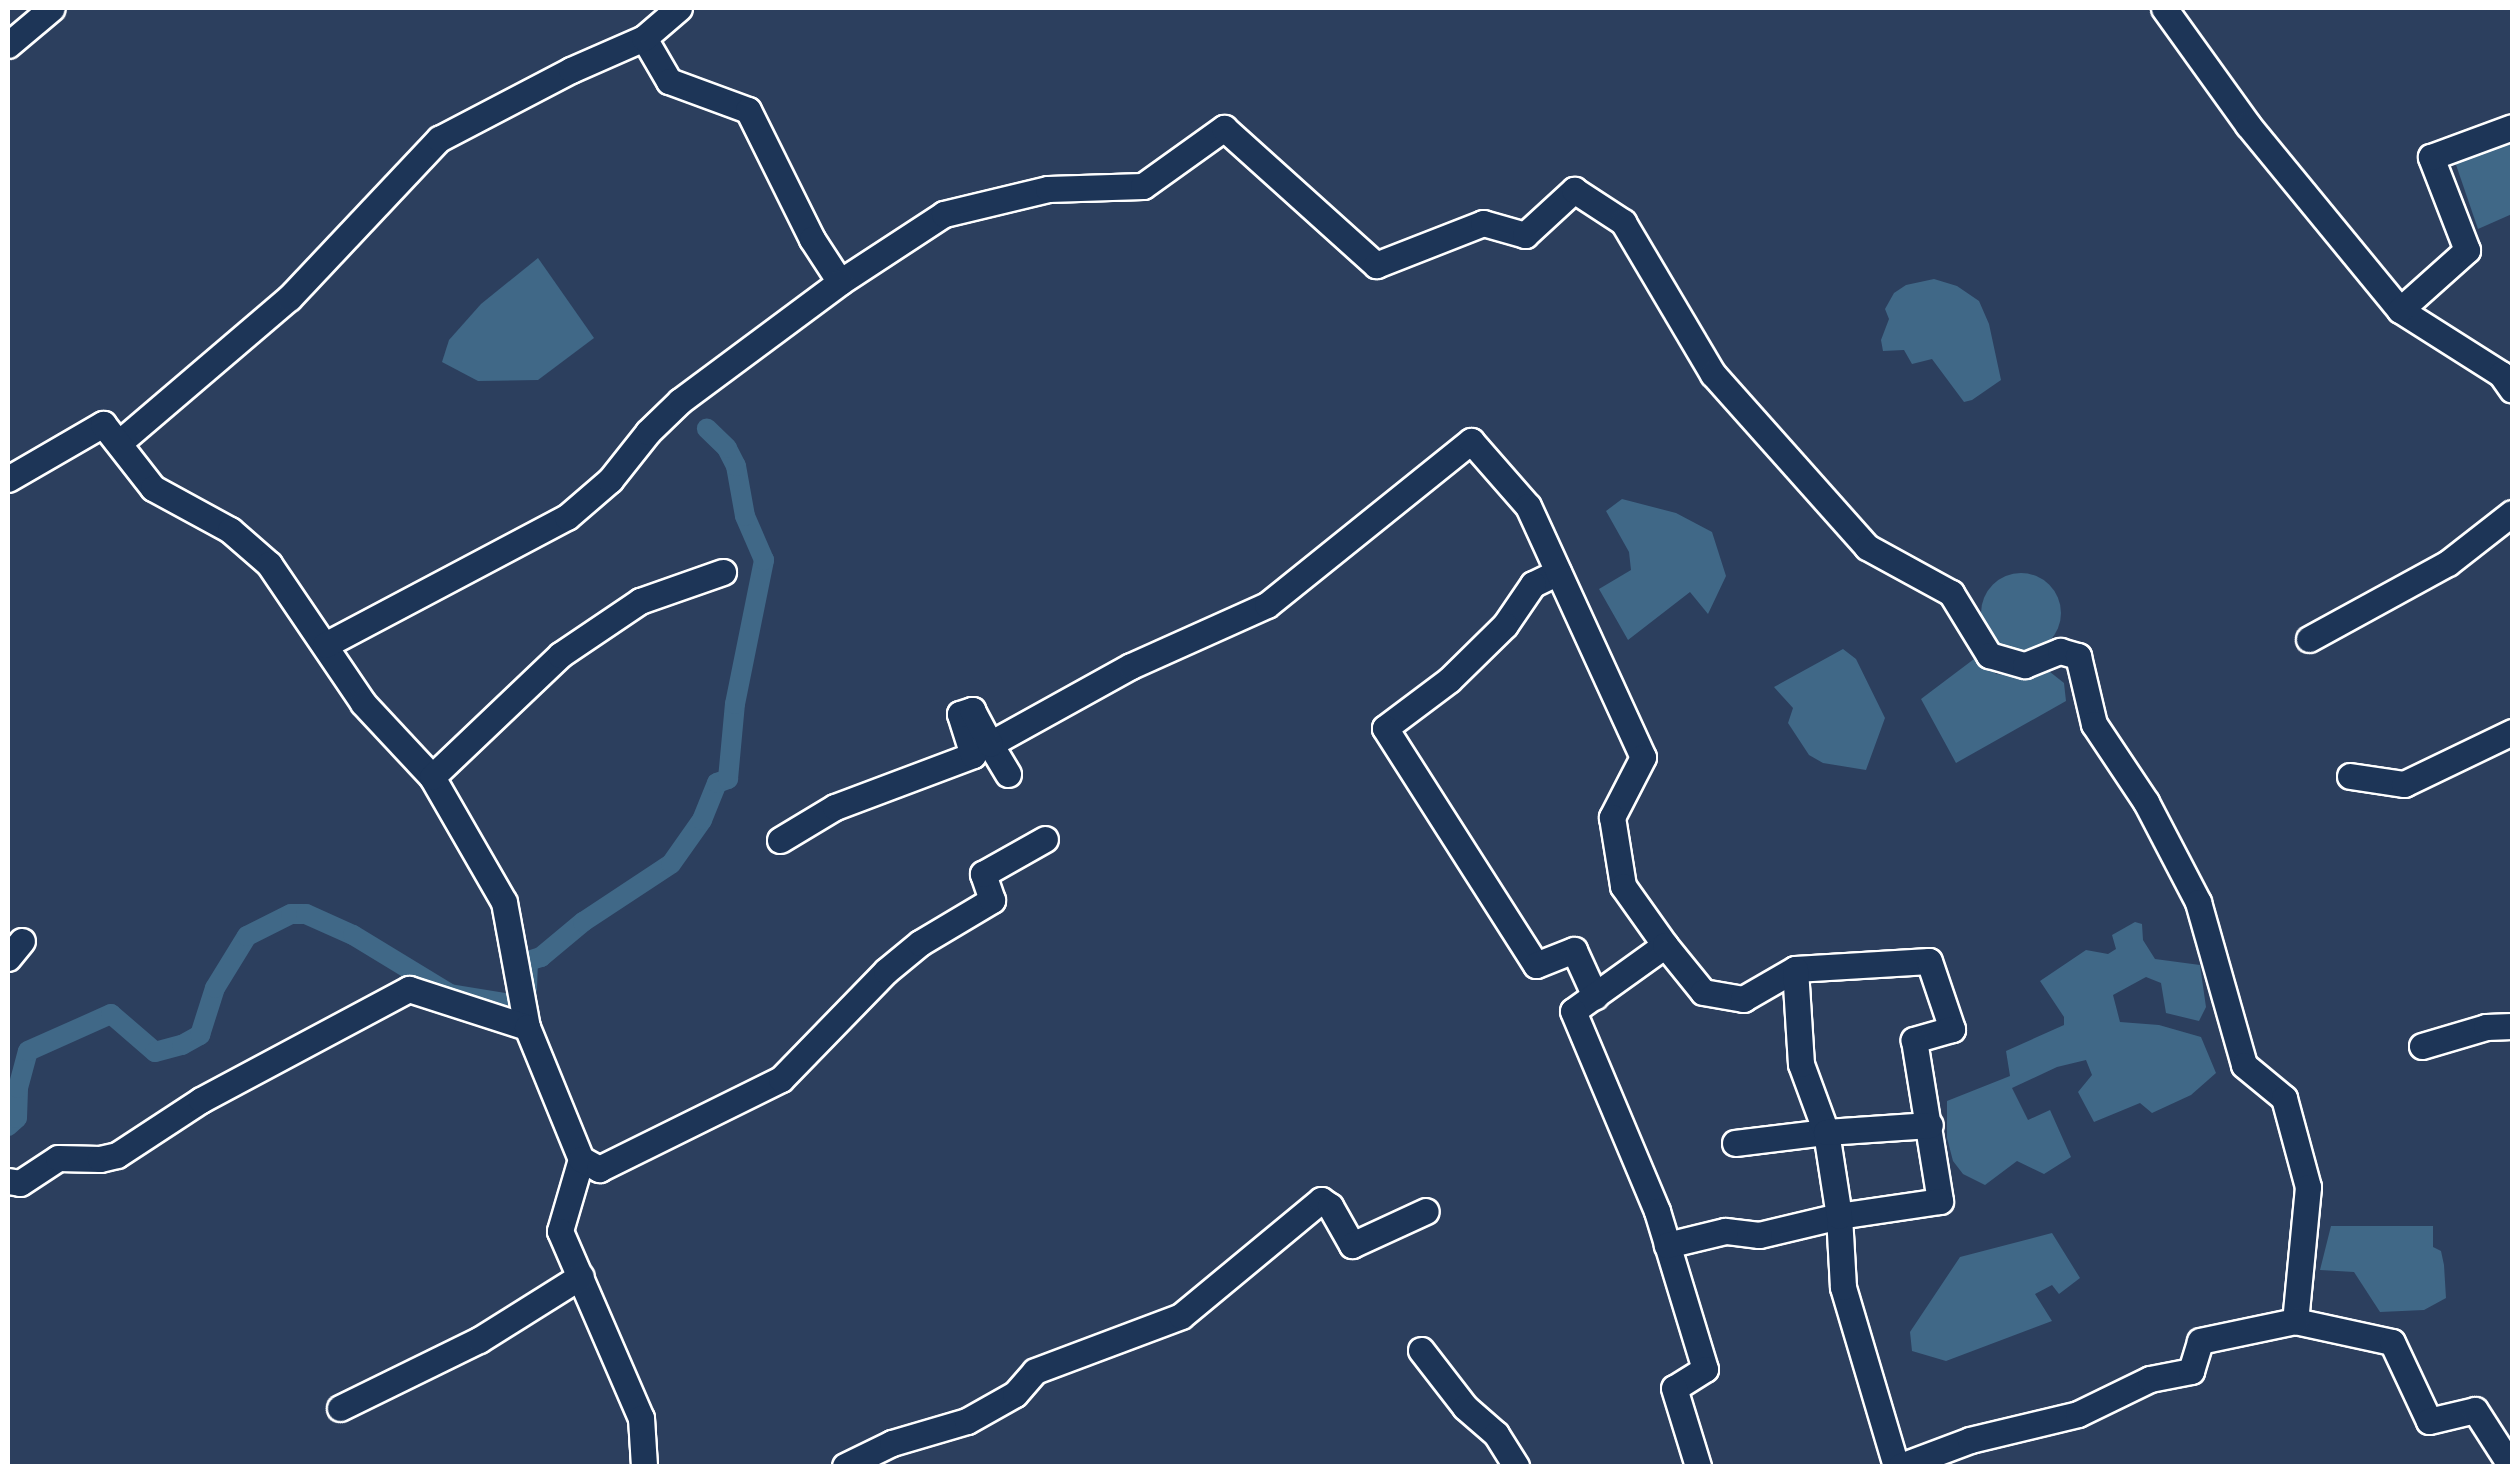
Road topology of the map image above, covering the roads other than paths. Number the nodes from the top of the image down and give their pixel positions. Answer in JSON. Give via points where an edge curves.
{"nodes":[{"id":1,"x":52,"y":8,"type":"edge"},
{"id":2,"x":679,"y":8,"type":"edge"},
{"id":3,"x":2164,"y":8,"type":"edge"},
{"id":4,"x":644,"y":38,"type":"junction"},
{"id":5,"x":8,"y":45,"type":"edge"},
{"id":6,"x":2512,"y":126,"type":"edge"},
{"id":7,"x":840,"y":282,"type":"junction"},
{"id":8,"x":2400,"y":310,"type":"junction"},
{"id":9,"x":2512,"y":390,"type":"edge"},
{"id":10,"x":119,"y":443,"type":"junction"},
{"id":11,"x":8,"y":479,"type":"edge"},
{"id":12,"x":2512,"y":512,"type":"edge"},
{"id":13,"x":723,"y":572,"type":"dead end"},
{"id":14,"x":1558,"y":572,"type":"junction"},
{"id":15,"x":2309,"y":639,"type":"dead end"},
{"id":16,"x":326,"y":645,"type":"junction"},
{"id":17,"x":2512,"y":732,"type":"edge"},
{"id":18,"x":990,"y":744,"type":"junction"},
{"id":19,"x":1008,"y":774,"type":"dead end"},
{"id":20,"x":2350,"y":776,"type":"dead end"},
{"id":21,"x":432,"y":777,"type":"junction"},
{"id":22,"x":1045,"y":839,"type":"dead end"},
{"id":23,"x":780,"y":840,"type":"dead end"},
{"id":24,"x":1665,"y":945,"type":"junction"},
{"id":25,"x":1795,"y":969,"type":"junction"},
{"id":26,"x":1595,"y":996,"type":"junction"},
{"id":27,"x":2512,"y":1026,"type":"edge"},
{"id":28,"x":527,"y":1027,"type":"junction"},
{"id":29,"x":2422,"y":1046,"type":"dead end"},
{"id":30,"x":1930,"y":1125,"type":"junction"},
{"id":31,"x":1826,"y":1132,"type":"junction"},
{"id":32,"x":1735,"y":1144,"type":"dead end"},
{"id":33,"x":581,"y":1159,"type":"junction"},
{"id":34,"x":8,"y":1181,"type":"edge"},
{"id":35,"x":1426,"y":1211,"type":"dead end"},
{"id":36,"x":1839,"y":1216,"type":"junction"},
{"id":37,"x":1667,"y":1245,"type":"junction"},
{"id":38,"x":581,"y":1276,"type":"junction"},
{"id":39,"x":2295,"y":1321,"type":"junction"},
{"id":40,"x":1421,"y":1350,"type":"dead end"},
{"id":41,"x":340,"y":1408,"type":"dead end"},
{"id":42,"x":644,"y":1466,"type":"edge"},
{"id":43,"x":845,"y":1466,"type":"edge"},
{"id":44,"x":1516,"y":1466,"type":"edge"},
{"id":45,"x":1698,"y":1466,"type":"edge"},
{"id":46,"x":1898,"y":1466,"type":"edge"},
{"id":47,"x":2511,"y":1466,"type":"edge"}],
"edges":[{"from":1,"to":5,"type":"street"},
{"from":2,"to":4,"type":"street"},
{"from":3,"to":8,"type":"street","via":[[2248,125]]},
{"from":4,"to":7,"type":"street","via":[[669,81],[748,110]]},
{"from":4,"to":10,"type":"street","via":[[439,139],[289,298]]},
{"from":6,"to":8,"type":"street","via":[[2431,157],[2468,250]]},
{"from":7,"to":16,"type":"street","via":[[680,402],[610,480],[566,516]]},
{"from":7,"to":39,"type":"street","via":[[944,214],[1048,189],[1143,186],[1224,128],[1376,265],[1483,223],[1524,234],[1574,190],[1623,222],[1713,374],[1867,547],[1951,593],[1989,655],[2025,665],[2060,652],[2078,656],[2094,724],[2146,802],[2198,902],[2244,1065],[2284,1098],[2308,1187]]},
{"from":8,"to":9,"type":"street","via":[[2501,374]]},
{"from":10,"to":11,"type":"street","via":[[103,424]]},
{"from":10,"to":16,"type":"street","via":[[153,488],[230,530],[268,564]]},
{"from":12,"to":15,"type":"street","via":[[2448,563]]},
{"from":13,"to":21,"type":"street","via":[[640,601],[560,654]]},
{"from":14,"to":18,"type":"street","via":[[1528,506],[1472,441],[1267,605],[1131,666]]},
{"from":14,"to":24,"type":"street","via":[[1643,757],[1612,817],[1623,886]]},
{"from":14,"to":26,"type":"street","via":[[1534,584],[1505,625],[1385,728],[1536,964],[1574,950]]},
{"from":16,"to":21,"type":"street","via":[[363,704]]},
{"from":17,"to":20,"type":"street","via":[[2404,784]]},
{"from":18,"to":19,"type":"street"},
{"from":18,"to":23,"type":"street","via":[[972,710],[960,714],[973,755],[835,806]]},
{"from":21,"to":28,"type":"street","via":[[504,902]]},
{"from":22,"to":33,"type":"street","via":[[983,874],[992,900],[886,971],[781,1079],[599,1169]]},
{"from":24,"to":25,"type":"street","via":[[1703,992],[1744,999]]},
{"from":24,"to":26,"type":"street"},
{"from":25,"to":30,"type":"street","via":[[1929,961],[1952,1029],[1914,1040]]},
{"from":25,"to":31,"type":"street","via":[[1801,1064]]},
{"from":26,"to":37,"type":"street","via":[[1573,1012]]},
{"from":27,"to":29,"type":"street"},
{"from":28,"to":33,"type":"street"},
{"from":28,"to":34,"type":"street","via":[[409,990],[201,1100],[117,1155],[58,1158],[20,1183]]},
{"from":30,"to":31,"type":"street"},
{"from":30,"to":36,"type":"street","via":[[1940,1201]]},
{"from":31,"to":32,"type":"street"},
{"from":31,"to":36,"type":"street"},
{"from":33,"to":38,"type":"street","via":[[560,1230]]},
{"from":35,"to":43,"type":"street","via":[[1352,1244],[1321,1200],[1181,1316],[1035,1371],[1016,1394],[967,1421],[892,1443]]},
{"from":36,"to":37,"type":"street","via":[[1759,1235],[1725,1231]]},
{"from":36,"to":46,"type":"street","via":[[1843,1287]]},
{"from":37,"to":45,"type":"street","via":[[1705,1369],[1674,1388]]},
{"from":38,"to":41,"type":"street","via":[[479,1340]]},
{"from":38,"to":42,"type":"street","via":[[641,1418]]},
{"from":39,"to":46,"type":"street","via":[[2200,1341],[2191,1372],[2150,1379],[2078,1414]]},
{"from":39,"to":47,"type":"street","via":[[2392,1342],[2429,1421],[2475,1410]]},
{"from":40,"to":44,"type":"street"}]}
